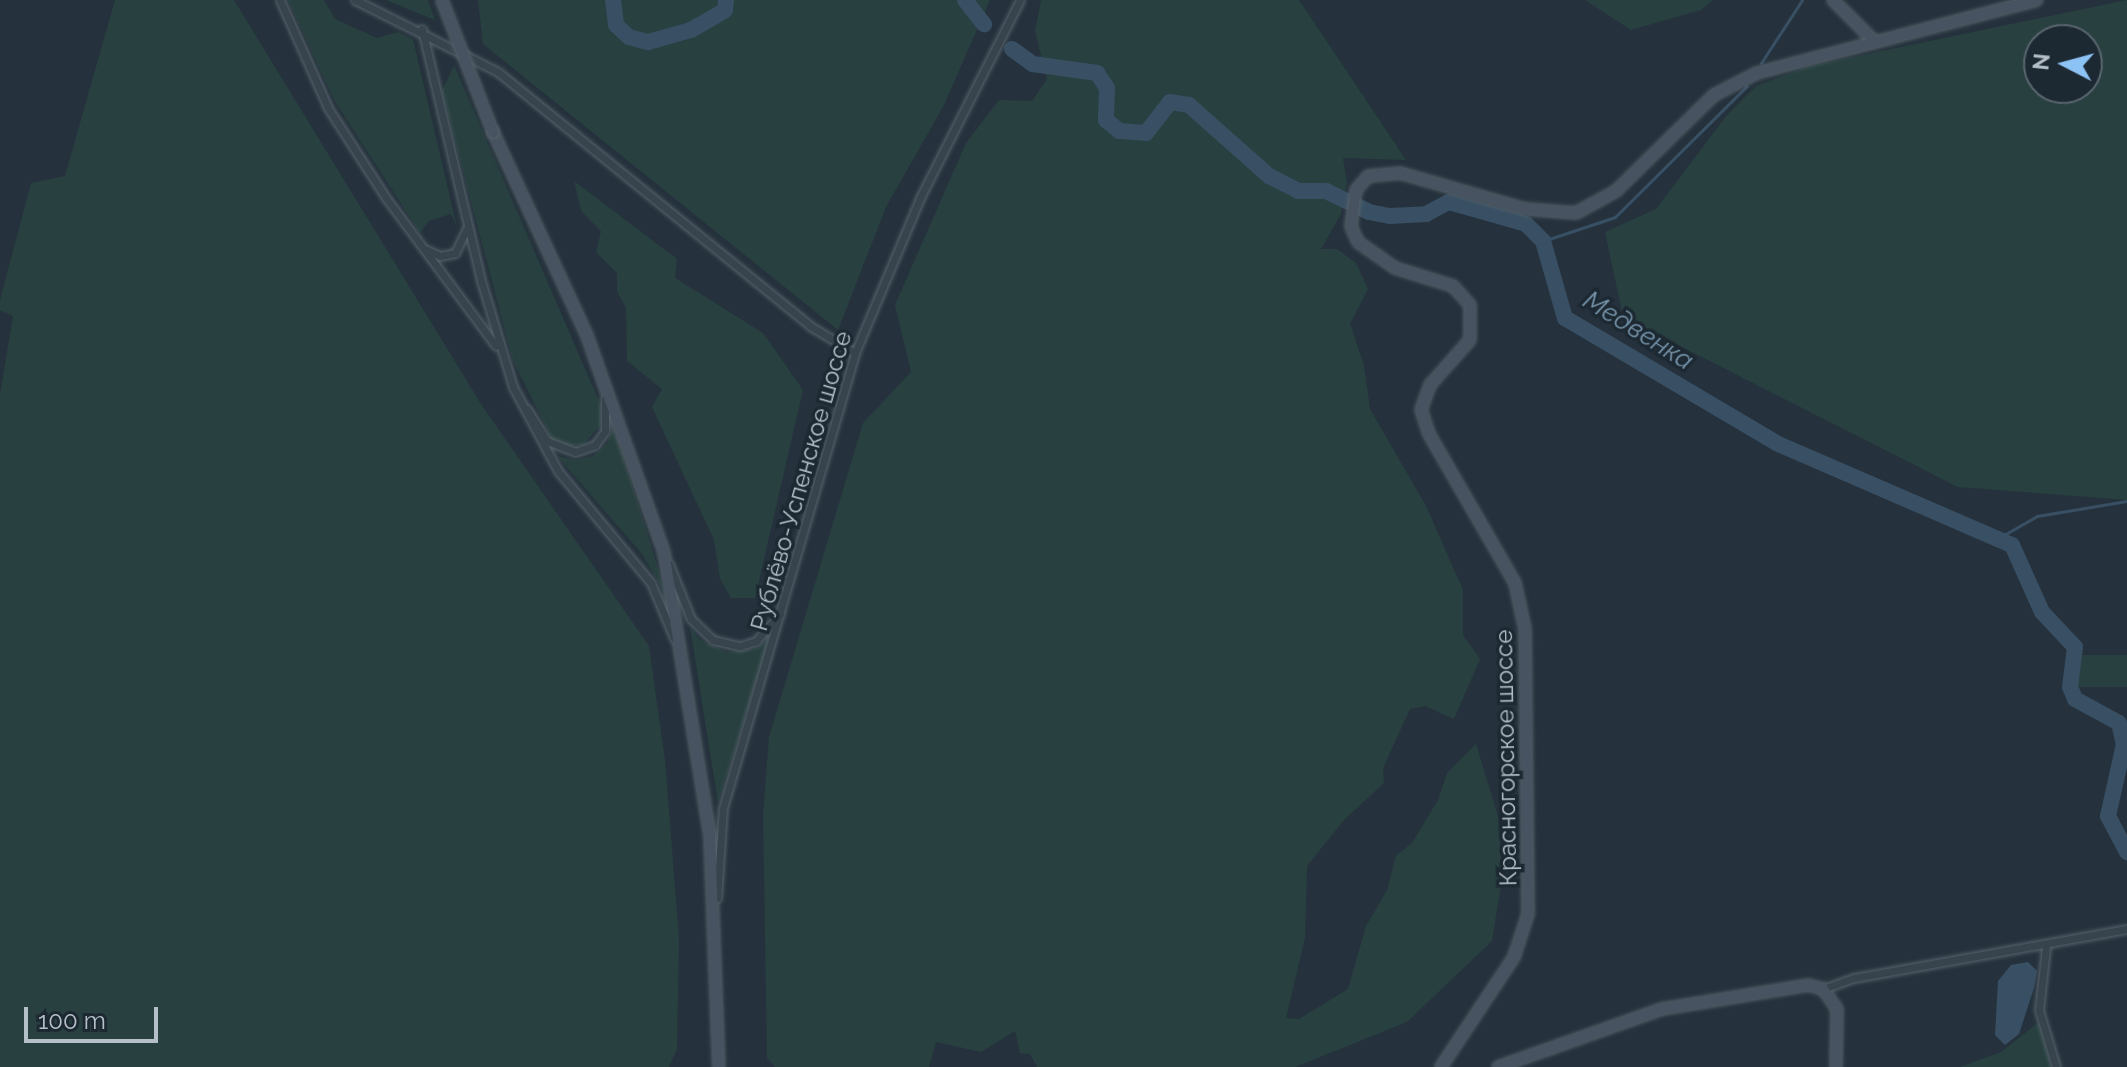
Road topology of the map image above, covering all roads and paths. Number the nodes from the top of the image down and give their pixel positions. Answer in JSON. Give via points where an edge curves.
{"nodes":[{"id":1,"x":280,"y":0,"type":"edge"},
{"id":2,"x":355,"y":0,"type":"edge"},
{"id":3,"x":442,"y":0,"type":"edge"},
{"id":4,"x":1020,"y":0,"type":"edge"},
{"id":5,"x":1833,"y":0,"type":"edge"},
{"id":6,"x":2037,"y":0,"type":"edge"},
{"id":7,"x":422,"y":29,"type":"junction"},
{"id":8,"x":1873,"y":40,"type":"junction"},
{"id":9,"x":467,"y":220,"type":"junction"},
{"id":10,"x":421,"y":247,"type":"junction"},
{"id":11,"x":586,"y":333,"type":"junction"},
{"id":12,"x":501,"y":352,"type":"junction"},
{"id":13,"x":855,"y":353,"type":"junction"},
{"id":14,"x":513,"y":387,"type":"junction"},
{"id":15,"x":664,"y":552,"type":"junction"},
{"id":16,"x":783,"y":609,"type":"junction"},
{"id":17,"x":692,"y":707,"type":"junction"},
{"id":18,"x":716,"y":904,"type":"junction"},
{"id":19,"x":2127,"y":929,"type":"edge"},
{"id":20,"x":2046,"y":947,"type":"junction"},
{"id":21,"x":1823,"y":989,"type":"junction"},
{"id":22,"x":719,"y":1067,"type":"edge"},
{"id":23,"x":1441,"y":1067,"type":"edge"},
{"id":24,"x":1498,"y":1067,"type":"edge"},
{"id":25,"x":1836,"y":1067,"type":"edge"},
{"id":26,"x":2056,"y":1067,"type":"edge"}],
"edges":[{"from":1,"to":10,"type":"street","via":[[328,108]]},
{"from":2,"to":7,"type":"street"},
{"from":3,"to":11,"type":"main road","name":"Рублёво-Успенское шоссе","bridge":true,"via":[[493,132]]},
{"from":4,"to":13,"type":"street","name":"Рублёво-Успенское шоссе","via":[[920,198]]},
{"from":5,"to":8,"type":"main road"},
{"from":6,"to":8,"type":"main road","name":"Красногорское шоссе"},
{"from":7,"to":9,"type":"street"},
{"from":7,"to":13,"type":"street","via":[[498,72],[552,111],[810,326]]},
{"from":8,"to":23,"type":"main road","name":"Красногорское шоссе","via":[[1785,62],[1714,95],[1616,191],[1576,213],[1525,209],[1400,173],[1368,176],[1356,190],[1351,217],[1358,242],[1395,268],[1453,286],[1470,305],[1470,340],[1430,385],[1421,410],[1515,583],[1525,629],[1528,914],[1514,957]]},
{"from":9,"to":10,"type":"street","via":[[465,242],[455,253],[440,256]]},
{"from":9,"to":12,"type":"street"},
{"from":10,"to":12,"type":"street"},
{"from":11,"to":14,"type":"street","via":[[608,414],[595,445],[575,452],[552,446]]},
{"from":11,"to":15,"type":"main road","name":"Рублёво-Успенское шоссе"},
{"from":12,"to":14,"type":"street"},
{"from":13,"to":16,"type":"street","name":"Рублёво-Успенское шоссе"},
{"from":14,"to":17,"type":"street","via":[[558,471],[651,583]]},
{"from":15,"to":16,"type":"street","via":[[691,619],[713,640],[740,646],[756,641]]},
{"from":15,"to":17,"type":"main road","name":"Рублёво-Успенское шоссе"},
{"from":16,"to":18,"type":"street","name":"Рублёво-Успенское шоссе","via":[[723,808]]},
{"from":17,"to":18,"type":"main road","name":"Рублёво-Успенское шоссе"},
{"from":18,"to":22,"type":"main road","name":"Рублёво-Успенское шоссе"},
{"from":19,"to":20,"type":"street"},
{"from":20,"to":21,"type":"street","via":[[1854,978]]},
{"from":20,"to":26,"type":"street","via":[[2039,1010]]},
{"from":21,"to":24,"type":"main road","via":[[1808,985],[1662,1009]]},
{"from":21,"to":25,"type":"main road","via":[[1837,1009]]}]}
